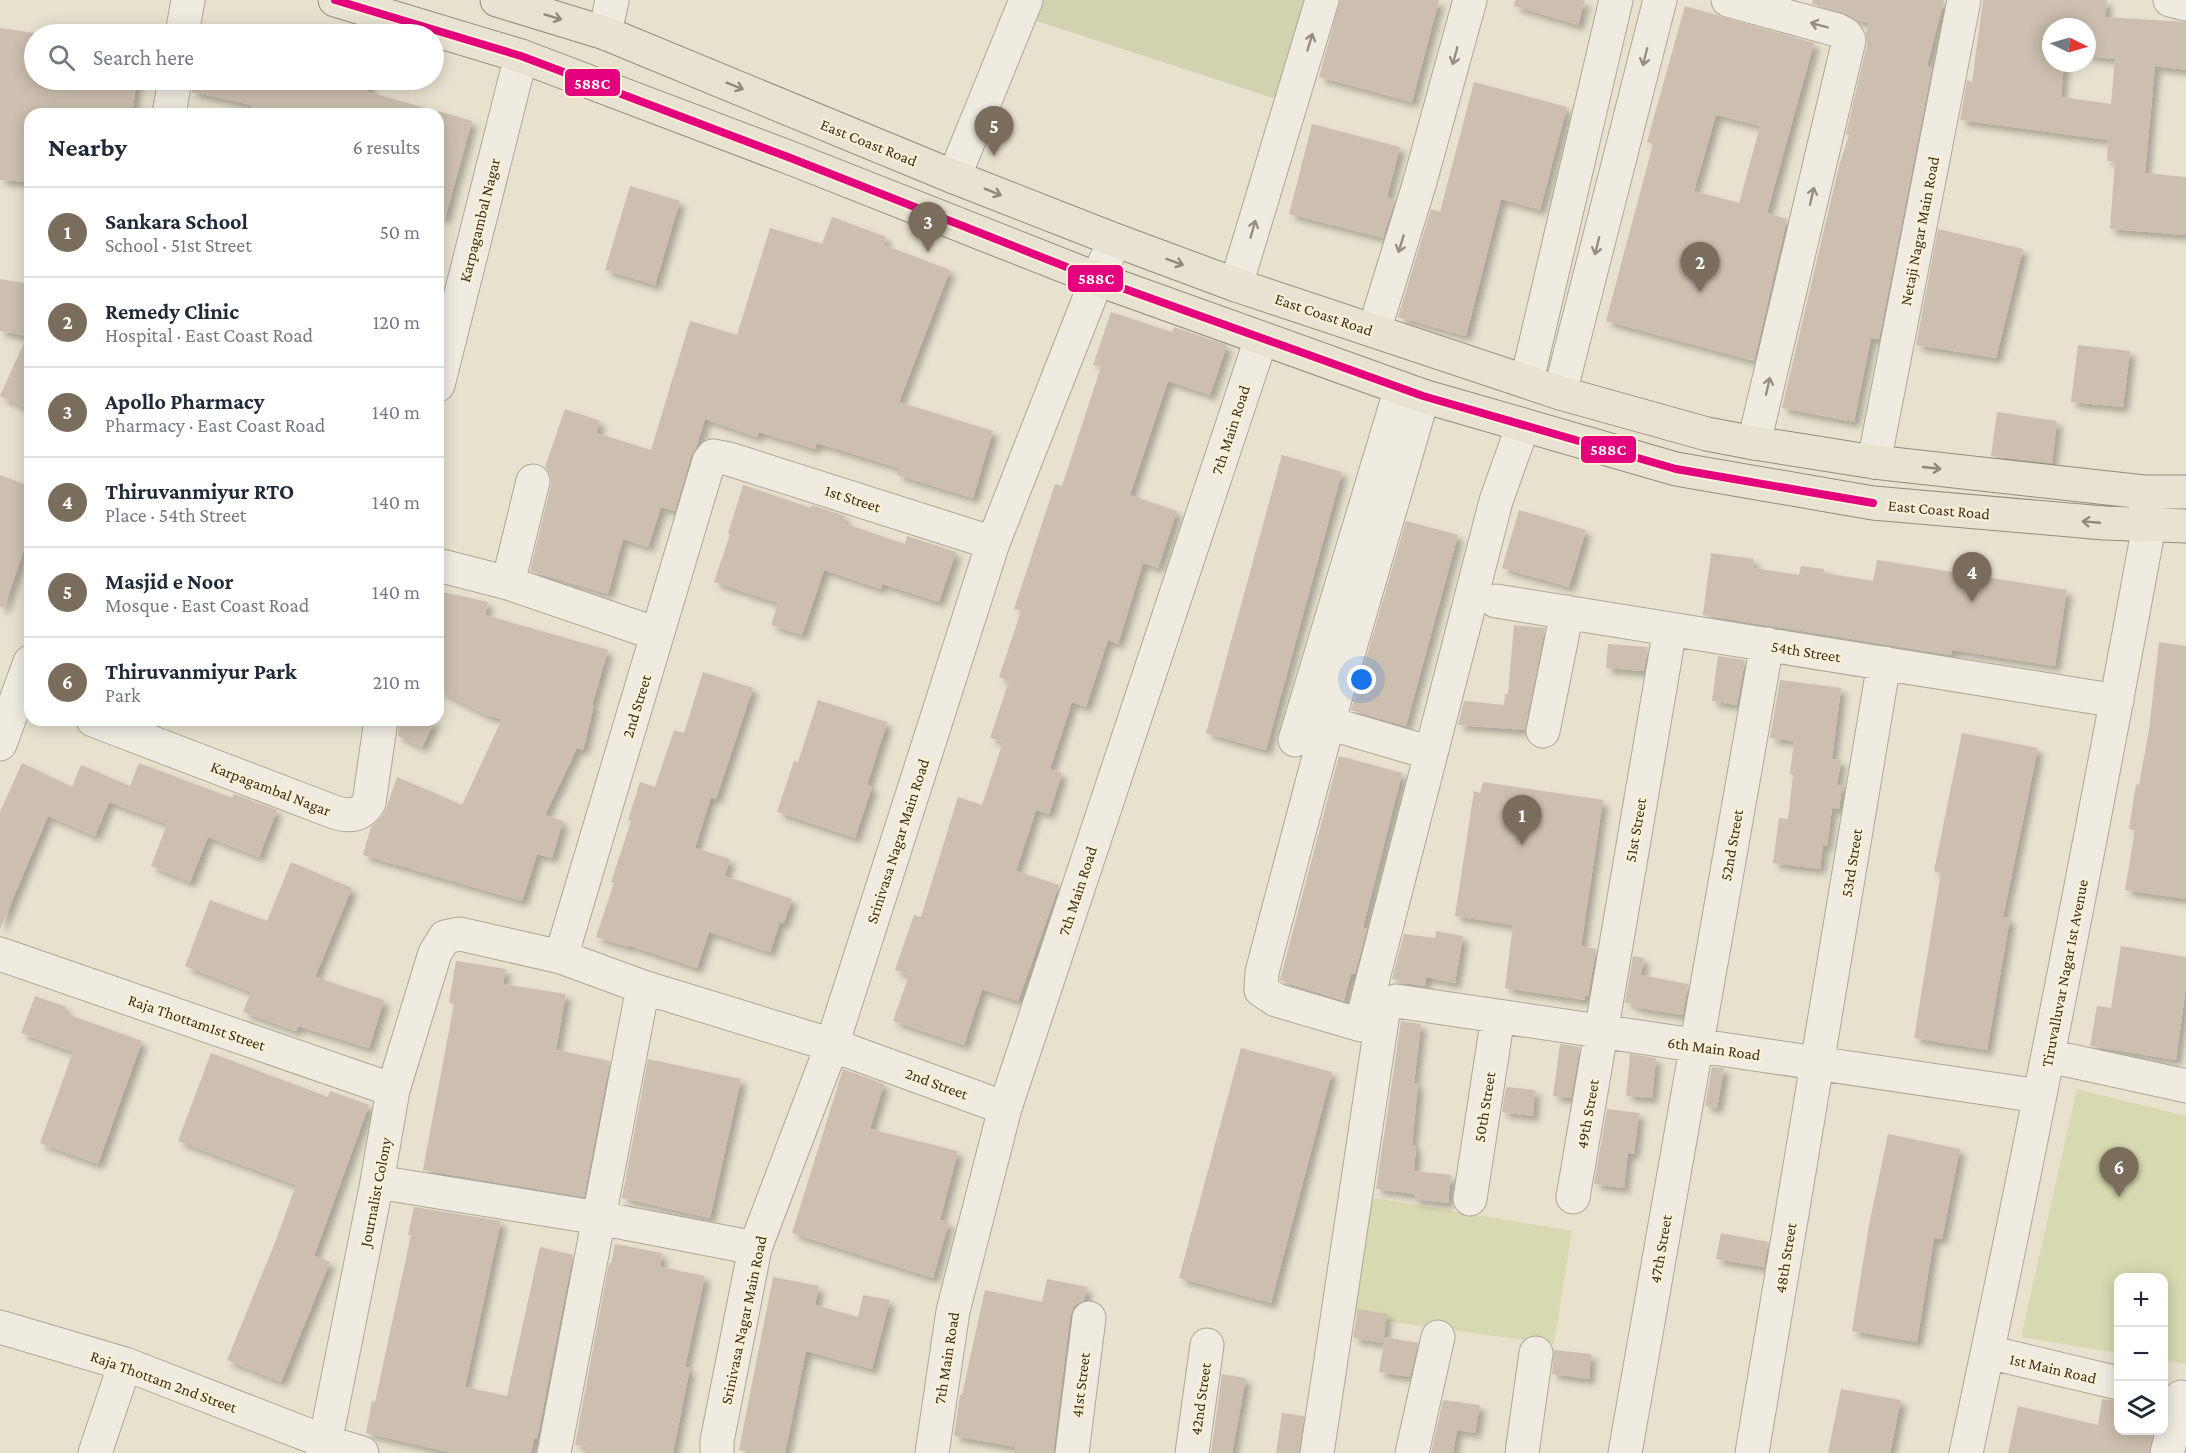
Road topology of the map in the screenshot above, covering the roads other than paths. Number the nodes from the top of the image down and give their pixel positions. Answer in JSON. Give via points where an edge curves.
{"nodes":[{"id":1,"x":188,"y":0,"type":"edge"},
{"id":2,"x":335,"y":0,"type":"edge"},
{"id":3,"x":497,"y":0,"type":"edge"},
{"id":4,"x":612,"y":0,"type":"edge"},
{"id":5,"x":1026,"y":0,"type":"edge"},
{"id":6,"x":1322,"y":0,"type":"edge"},
{"id":7,"x":1470,"y":0,"type":"edge"},
{"id":8,"x":1616,"y":0,"type":"edge"},
{"id":9,"x":1659,"y":0,"type":"edge"},
{"id":10,"x":1728,"y":0,"type":"edge"},
{"id":11,"x":1964,"y":0,"type":"edge"},
{"id":12,"x":2170,"y":0,"type":"edge"},
{"id":13,"x":2186,"y":4,"type":"edge"},
{"id":14,"x":381,"y":7,"type":"edge"},
{"id":15,"x":184,"y":24,"type":"edge"},
{"id":16,"x":430,"y":24,"type":"edge"},
{"id":17,"x":444,"y":29,"type":"edge"},
{"id":18,"x":605,"y":33,"type":"junction"},
{"id":19,"x":521,"y":56,"type":"junction"},
{"id":20,"x":173,"y":90,"type":"edge"},
{"id":21,"x":170,"y":108,"type":"edge"},
{"id":22,"x":954,"y":177,"type":"junction"},
{"id":23,"x":1115,"y":240,"type":"junction"},
{"id":24,"x":1097,"y":279,"type":"junction"},
{"id":25,"x":1236,"y":285,"type":"junction"},
{"id":26,"x":1374,"y":332,"type":"junction"},
{"id":27,"x":1261,"y":339,"type":"junction"},
{"id":28,"x":444,"y":361,"type":"edge"},
{"id":29,"x":1527,"y":380,"type":"junction"},
{"id":30,"x":1412,"y":392,"type":"junction"},
{"id":31,"x":1560,"y":393,"type":"junction"},
{"id":32,"x":1523,"y":425,"type":"junction"},
{"id":33,"x":1754,"y":443,"type":"junction"},
{"id":34,"x":713,"y":456,"type":"joint"},
{"id":35,"x":1874,"y":462,"type":"junction"},
{"id":36,"x":532,"y":481,"type":"dead end"},
{"id":37,"x":2144,"y":492,"type":"junction"},
{"id":38,"x":2186,"y":492,"type":"edge"},
{"id":39,"x":2150,"y":525,"type":"junction"},
{"id":40,"x":2186,"y":526,"type":"edge"},
{"id":41,"x":993,"y":543,"type":"junction"},
{"id":42,"x":444,"y":567,"type":"edge"},
{"id":43,"x":508,"y":583,"type":"junction"},
{"id":44,"x":1496,"y":601,"type":"dead end"},
{"id":45,"x":1567,"y":612,"type":"junction"},
{"id":46,"x":1670,"y":628,"type":"junction"},
{"id":47,"x":657,"y":634,"type":"junction"},
{"id":48,"x":1767,"y":644,"type":"junction"},
{"id":49,"x":1884,"y":663,"type":"junction"},
{"id":50,"x":24,"y":696,"type":"edge"},
{"id":51,"x":2117,"y":701,"type":"junction"},
{"id":52,"x":1328,"y":723,"type":"junction"},
{"id":53,"x":109,"y":726,"type":"edge"},
{"id":54,"x":380,"y":726,"type":"edge"},
{"id":55,"x":1543,"y":731,"type":"dead end"},
{"id":56,"x":1295,"y":740,"type":"dead end"},
{"id":57,"x":0,"y":744,"type":"edge"},
{"id":58,"x":1431,"y":753,"type":"junction"},
{"id":59,"x":445,"y":937,"type":"joint"},
{"id":60,"x":0,"y":954,"type":"edge"},
{"id":61,"x":561,"y":957,"type":"junction"},
{"id":62,"x":644,"y":987,"type":"junction"},
{"id":63,"x":1497,"y":1016,"type":"junction"},
{"id":64,"x":1601,"y":1031,"type":"junction"},
{"id":65,"x":832,"y":1045,"type":"junction"},
{"id":66,"x":1695,"y":1046,"type":"junction"},
{"id":67,"x":2049,"y":1056,"type":"junction"},
{"id":68,"x":1818,"y":1063,"type":"junction"},
{"id":69,"x":2186,"y":1086,"type":"edge"},
{"id":70,"x":393,"y":1090,"type":"junction"},
{"id":71,"x":2039,"y":1096,"type":"junction"},
{"id":72,"x":1005,"y":1108,"type":"junction"},
{"id":73,"x":377,"y":1182,"type":"junction"},
{"id":74,"x":1573,"y":1197,"type":"dead end"},
{"id":75,"x":1470,"y":1199,"type":"dead end"},
{"id":76,"x":599,"y":1218,"type":"junction"},
{"id":77,"x":755,"y":1248,"type":"junction"},
{"id":78,"x":1089,"y":1318,"type":"dead end"},
{"id":79,"x":0,"y":1327,"type":"edge"},
{"id":80,"x":1438,"y":1337,"type":"dead end"},
{"id":81,"x":1208,"y":1345,"type":"dead end"},
{"id":82,"x":1988,"y":1352,"type":"junction"},
{"id":83,"x":1536,"y":1353,"type":"dead end"},
{"id":84,"x":125,"y":1364,"type":"junction"},
{"id":85,"x":2114,"y":1382,"type":"edge"},
{"id":86,"x":2177,"y":1396,"type":"edge"},
{"id":87,"x":325,"y":1448,"type":"edge"},
{"id":88,"x":95,"y":1453,"type":"edge"},
{"id":89,"x":362,"y":1453,"type":"edge"},
{"id":90,"x":554,"y":1453,"type":"edge"},
{"id":91,"x":717,"y":1453,"type":"edge"},
{"id":92,"x":932,"y":1453,"type":"edge"},
{"id":93,"x":1072,"y":1453,"type":"edge"},
{"id":94,"x":1192,"y":1453,"type":"edge"},
{"id":95,"x":1317,"y":1453,"type":"edge"},
{"id":96,"x":1412,"y":1453,"type":"edge"},
{"id":97,"x":1522,"y":1453,"type":"edge"},
{"id":98,"x":1625,"y":1453,"type":"edge"},
{"id":99,"x":1752,"y":1453,"type":"edge"},
{"id":100,"x":1966,"y":1453,"type":"edge"},
{"id":101,"x":2167,"y":1453,"type":"edge"}],
"edges":[{"from":1,"to":15,"type":"street"},
{"from":2,"to":14,"type":"main road","name":"East Coast Road"},
{"from":3,"to":18,"type":"main road","name":"East Coast Road","one_way":true},
{"from":4,"to":18,"type":"street"},
{"from":5,"to":22,"type":"street"},
{"from":25,"to":6,"type":"street","one_way":true},
{"from":7,"to":26,"type":"street","one_way":true},
{"from":8,"to":29,"type":"street"},
{"from":9,"to":31,"type":"street","one_way":true},
{"from":33,"to":10,"type":"street","one_way":true,"via":[[1849,40],[1837,30]]},
{"from":11,"to":35,"type":"street","name":"Netaji Nagar Main Road"},
{"from":12,"to":13,"type":"street"},
{"from":14,"to":16,"type":"main road","name":"East Coast Road"},
{"from":17,"to":19,"type":"main road","name":"East Coast Road"},
{"from":18,"to":22,"type":"main road","name":"East Coast Road","one_way":true},
{"from":19,"to":24,"type":"main road","name":"East Coast Road"},
{"from":19,"to":28,"type":"street","name":"Karpagambal Nagar"},
{"from":20,"to":21,"type":"street"},
{"from":22,"to":23,"type":"main road","name":"East Coast Road","one_way":true},
{"from":23,"to":24,"type":"street","name":"Srinivasa Nagar Main Road"},
{"from":23,"to":25,"type":"main road","name":"East Coast Road","one_way":true},
{"from":24,"to":27,"type":"main road","name":"East Coast Road"},
{"from":24,"to":41,"type":"street","name":"Srinivasa Nagar Main Road"},
{"from":25,"to":26,"type":"main road","name":"East Coast Road"},
{"from":26,"to":29,"type":"main road","name":"East Coast Road"},
{"from":27,"to":30,"type":"main road","name":"East Coast Road"},
{"from":27,"to":72,"type":"street","name":"7th Main Road"},
{"from":29,"to":31,"type":"main road","name":"East Coast Road"},
{"from":30,"to":32,"type":"main road","name":"East Coast Road"},
{"from":30,"to":52,"type":"street"},
{"from":30,"to":56,"type":"street"},
{"from":31,"to":33,"type":"main road","name":"East Coast Road","via":[[1707,434]]},
{"from":39,"to":32,"type":"main road","name":"East Coast Road","one_way":true,"via":[[1862,501],[1703,475]]},
{"from":32,"to":58,"type":"street","via":[[1496,501]]},
{"from":33,"to":35,"type":"main road","name":"East Coast Road"},
{"from":34,"to":41,"type":"street","name":"1st Street"},
{"from":34,"to":47,"type":"street","name":"2nd Street"},
{"from":35,"to":37,"type":"main road","name":"East Coast Road","one_way":true},
{"from":36,"to":43,"type":"street"},
{"from":37,"to":38,"type":"main road","name":"East Coast Road"},
{"from":37,"to":39,"type":"street","name":"Tiruvalluvar Nagar 1st Avenue"},
{"from":39,"to":40,"type":"main road","name":"East Coast Road"},
{"from":39,"to":51,"type":"street","name":"Tiruvalluvar Nagar 1st Avenue"},
{"from":41,"to":65,"type":"street","name":"Srinivasa Nagar Main Road"},
{"from":42,"to":43,"type":"street"},
{"from":43,"to":47,"type":"street"},
{"from":44,"to":45,"type":"street","name":"54th Street"},
{"from":45,"to":46,"type":"street","name":"54th Street"},
{"from":45,"to":55,"type":"street"},
{"from":46,"to":48,"type":"street","name":"54th Street"},
{"from":46,"to":64,"type":"street","name":"51st Street"},
{"from":47,"to":61,"type":"street","name":"2nd Street"},
{"from":48,"to":49,"type":"street","name":"54th Street"},
{"from":48,"to":66,"type":"street","name":"52nd Street"},
{"from":49,"to":51,"type":"street","name":"54th Street"},
{"from":49,"to":68,"type":"street","name":"53rd Street"},
{"from":50,"to":57,"type":"street"},
{"from":51,"to":67,"type":"street","name":"Tiruvalluvar Nagar 1st Avenue"},
{"from":52,"to":58,"type":"street"},
{"from":52,"to":58,"type":"street","via":[[1262,972],[1261,990],[1276,1000],[1361,1025]]},
{"from":53,"to":54,"type":"street","name":"Karpagambal Nagar","via":[[349,815],[361,812],[369,803]]},
{"from":59,"to":61,"type":"street","name":"2nd Street","via":[[460,934]]},
{"from":59,"to":70,"type":"street","name":"Journalist Colony","via":[[435,953]]},
{"from":60,"to":70,"type":"street","name":"Raja Thottam1st Street"},
{"from":61,"to":62,"type":"street","name":"2nd Street"},
{"from":62,"to":65,"type":"street","name":"2nd Street"},
{"from":62,"to":76,"type":"street"},
{"from":63,"to":64,"type":"street","name":"6th Main Road"},
{"from":63,"to":75,"type":"street","name":"50th Street"},
{"from":63,"to":95,"type":"street","name":"6th Main Road","via":[[1396,1000],[1383,1013]]},
{"from":64,"to":66,"type":"street","name":"6th Main Road"},
{"from":64,"to":74,"type":"street","name":"49th Street"},
{"from":65,"to":72,"type":"street","name":"2nd Street"},
{"from":65,"to":77,"type":"street","name":"Srinivasa Nagar Main Road"},
{"from":66,"to":68,"type":"street","name":"6th Main Road"},
{"from":66,"to":98,"type":"street","name":"47th Street"},
{"from":67,"to":69,"type":"street"},
{"from":67,"to":71,"type":"street","name":"Tiruvalluvar Nagar 1st Avenue"},
{"from":68,"to":71,"type":"street","name":"6th Main Road"},
{"from":68,"to":99,"type":"street","name":"48th Street"},
{"from":70,"to":73,"type":"street","name":"Journalist Colony"},
{"from":71,"to":82,"type":"street","name":"Tiruvalluvar Nagar 1st Avenue"},
{"from":72,"to":92,"type":"street","name":"7th Main Road","via":[[953,1311]]},
{"from":73,"to":76,"type":"street"},
{"from":73,"to":87,"type":"street","name":"Journalist Colony"},
{"from":76,"to":77,"type":"street"},
{"from":76,"to":90,"type":"street"},
{"from":77,"to":91,"type":"street","name":"Srinivasa Nagar Main Road"},
{"from":78,"to":93,"type":"street","name":"41st Street"},
{"from":79,"to":84,"type":"street","name":"Raja Thottam 2nd Street"},
{"from":80,"to":96,"type":"street"},
{"from":81,"to":94,"type":"street","name":"42nd Street"},
{"from":82,"to":85,"type":"street","name":"1st Main Road"},
{"from":82,"to":100,"type":"street","name":"Tiruvalluvar Nagar 1st Avenue"},
{"from":83,"to":97,"type":"street"},
{"from":84,"to":87,"type":"street","name":"Raja Thottam 2nd Street"},
{"from":84,"to":88,"type":"street"},
{"from":86,"to":101,"type":"street"},
{"from":87,"to":89,"type":"street","name":"Raja Thottam 2nd Street"}]}
